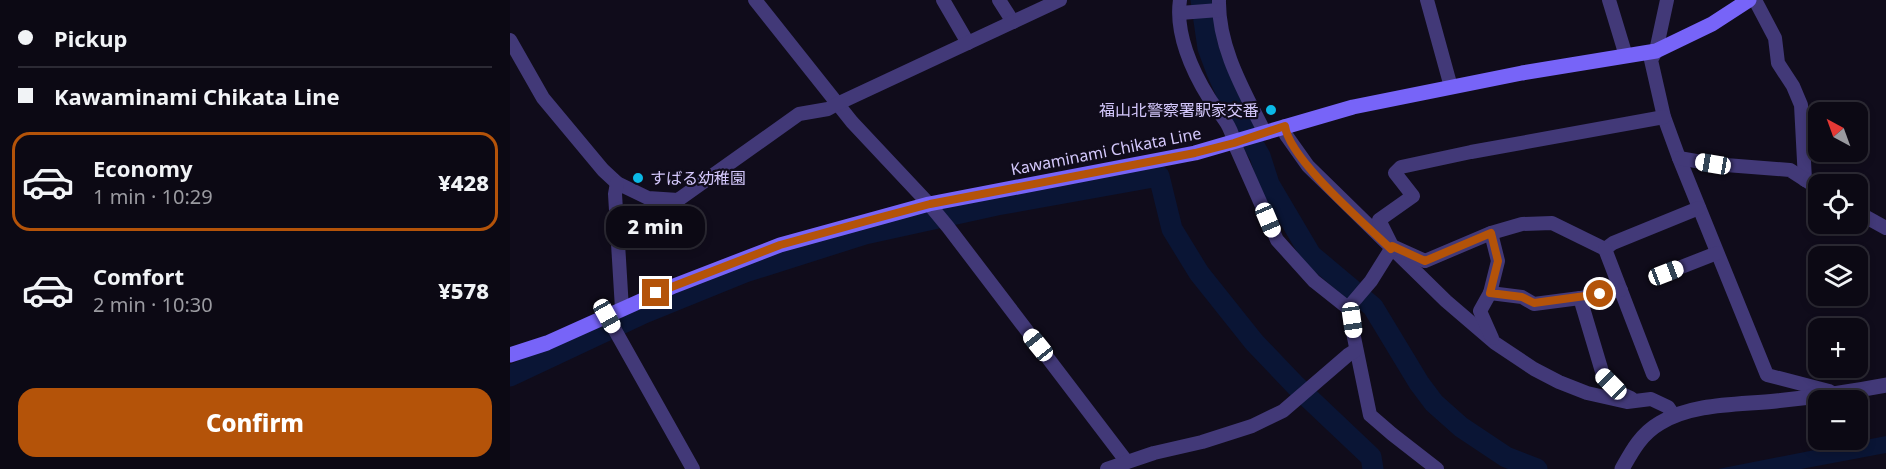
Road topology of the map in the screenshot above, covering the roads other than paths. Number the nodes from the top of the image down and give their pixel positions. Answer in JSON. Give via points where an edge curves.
{"nodes":[{"id":1,"x":755,"y":0,"type":"edge"},
{"id":2,"x":943,"y":0,"type":"edge"},
{"id":3,"x":999,"y":0,"type":"edge"},
{"id":4,"x":1060,"y":0,"type":"edge"},
{"id":5,"x":1427,"y":0,"type":"edge"},
{"id":6,"x":1609,"y":0,"type":"edge"},
{"id":7,"x":1667,"y":0,"type":"edge"},
{"id":8,"x":1749,"y":0,"type":"edge"},
{"id":9,"x":1755,"y":0,"type":"edge"},
{"id":10,"x":1217,"y":6,"type":"edge"},
{"id":11,"x":1180,"y":7,"type":"edge"},
{"id":12,"x":1013,"y":22,"type":"junction"},
{"id":13,"x":510,"y":40,"type":"edge"},
{"id":14,"x":968,"y":43,"type":"junction"},
{"id":15,"x":1656,"y":51,"type":"junction"},
{"id":16,"x":1626,"y":57,"type":"junction"},
{"id":17,"x":1451,"y":87,"type":"junction"},
{"id":18,"x":837,"y":104,"type":"junction"},
{"id":19,"x":1664,"y":117,"type":"junction"},
{"id":20,"x":1285,"y":126,"type":"junction"},
{"id":21,"x":1262,"y":132,"type":"junction"},
{"id":22,"x":1238,"y":141,"type":"junction"},
{"id":23,"x":1679,"y":158,"type":"junction"},
{"id":24,"x":1805,"y":180,"type":"junction"},
{"id":25,"x":1808,"y":182,"type":"edge"},
{"id":26,"x":617,"y":183,"type":"junction"},
{"id":27,"x":930,"y":204,"type":"junction"},
{"id":28,"x":1699,"y":208,"type":"junction"},
{"id":29,"x":1868,"y":218,"type":"edge"},
{"id":30,"x":1886,"y":228,"type":"edge"},
{"id":31,"x":1491,"y":233,"type":"junction"},
{"id":32,"x":1391,"y":247,"type":"junction"},
{"id":33,"x":1605,"y":249,"type":"junction"},
{"id":34,"x":1717,"y":253,"type":"junction"},
{"id":35,"x":1666,"y":273,"type":"dead end"},
{"id":36,"x":1621,"y":290,"type":"junction"},
{"id":37,"x":1490,"y":293,"type":"junction"},
{"id":38,"x":1580,"y":298,"type":"junction"},
{"id":39,"x":1350,"y":306,"type":"junction"},
{"id":40,"x":622,"y":309,"type":"junction"},
{"id":41,"x":607,"y":316,"type":"junction"},
{"id":42,"x":1495,"y":343,"type":"junction"},
{"id":43,"x":1356,"y":350,"type":"junction"},
{"id":44,"x":510,"y":355,"type":"edge"},
{"id":45,"x":1653,"y":374,"type":"dead end"},
{"id":46,"x":1886,"y":385,"type":"edge"},
{"id":47,"x":1825,"y":390,"type":"edge"},
{"id":48,"x":1860,"y":390,"type":"edge"},
{"id":49,"x":1808,"y":398,"type":"edge"},
{"id":50,"x":1636,"y":402,"type":"junction"},
{"id":51,"x":1674,"y":416,"type":"junction"},
{"id":52,"x":1126,"y":462,"type":"junction"},
{"id":53,"x":693,"y":469,"type":"edge"},
{"id":54,"x":1107,"y":469,"type":"edge"},
{"id":55,"x":1437,"y":469,"type":"edge"},
{"id":56,"x":1622,"y":469,"type":"edge"}],
"edges":[{"from":1,"to":18,"type":"street"},
{"from":2,"to":14,"type":"street"},
{"from":3,"to":12,"type":"street"},
{"from":4,"to":12,"type":"street"},
{"from":5,"to":17,"type":"street"},
{"from":6,"to":16,"type":"street"},
{"from":7,"to":15,"type":"street"},
{"from":8,"to":15,"type":"main road","name":"Kawaminami Chikata Line","via":[[1712,24]]},
{"from":9,"to":24,"type":"street","via":[[1775,38],[1778,63],[1801,105]]},
{"from":10,"to":11,"type":"street"},
{"from":10,"to":21,"type":"street","via":[[1234,71]]},
{"from":11,"to":22,"type":"street","via":[[1181,32],[1196,73]]},
{"from":12,"to":14,"type":"street"},
{"from":13,"to":26,"type":"street","via":[[543,98]]},
{"from":14,"to":18,"type":"street"},
{"from":15,"to":16,"type":"main road","name":"Kawaminami Chikata Line"},
{"from":15,"to":19,"type":"street","via":[[1651,60]]},
{"from":16,"to":17,"type":"main road","name":"Kawaminami Chikata Line"},
{"from":17,"to":20,"type":"main road","name":"Kawaminami Chikata Line"},
{"from":18,"to":26,"type":"street","via":[[799,114],[678,200],[648,198]]},
{"from":18,"to":27,"type":"street"},
{"from":19,"to":23,"type":"street"},
{"from":19,"to":32,"type":"street","via":[[1401,167],[1395,173],[1413,196],[1379,220]]},
{"from":20,"to":21,"type":"main road","name":"Kawaminami Chikata Line"},
{"from":20,"to":32,"type":"street","via":[[1286,135],[1308,166]]},
{"from":21,"to":22,"type":"main road","name":"Kawaminami Chikata Line"},
{"from":22,"to":27,"type":"main road","name":"Kawaminami Chikata Line","via":[[1195,153]]},
{"from":22,"to":39,"type":"street","via":[[1277,240],[1314,281]]},
{"from":23,"to":24,"type":"street","via":[[1790,170]]},
{"from":23,"to":28,"type":"street"},
{"from":24,"to":25,"type":"street"},
{"from":26,"to":40,"type":"street"},
{"from":27,"to":40,"type":"main road","name":"Kawaminami Chikata Line","via":[[780,245]]},
{"from":27,"to":52,"type":"street"},
{"from":28,"to":33,"type":"street"},
{"from":28,"to":34,"type":"street"},
{"from":29,"to":30,"type":"street"},
{"from":31,"to":32,"type":"street","via":[[1425,261]]},
{"from":31,"to":33,"type":"street","via":[[1522,224],[1552,223]]},
{"from":31,"to":37,"type":"street","via":[[1498,261]]},
{"from":32,"to":39,"type":"street"},
{"from":32,"to":42,"type":"street"},
{"from":33,"to":36,"type":"street"},
{"from":34,"to":35,"type":"street"},
{"from":34,"to":47,"type":"street","via":[[1767,375]]},
{"from":36,"to":38,"type":"street"},
{"from":36,"to":45,"type":"street"},
{"from":37,"to":38,"type":"street","via":[[1522,297],[1534,303]]},
{"from":37,"to":42,"type":"street","via":[[1480,311]]},
{"from":38,"to":50,"type":"street","via":[[1603,375],[1620,393]]},
{"from":39,"to":43,"type":"street"},
{"from":40,"to":41,"type":"main road","name":"Kawaminami Chikata Line"},
{"from":41,"to":44,"type":"main road","name":"Kawaminami Chikata Line"},
{"from":41,"to":53,"type":"street"},
{"from":42,"to":50,"type":"street","via":[[1559,382],[1587,393]]},
{"from":43,"to":52,"type":"street","via":[[1283,411],[1252,426]]},
{"from":43,"to":55,"type":"street","via":[[1370,415]]},
{"from":46,"to":48,"type":"street"},
{"from":49,"to":51,"type":"street","via":[[1691,410]]},
{"from":50,"to":51,"type":"street","via":[[1662,402]]},
{"from":51,"to":56,"type":"street","via":[[1649,430]]},
{"from":52,"to":54,"type":"street"}]}
